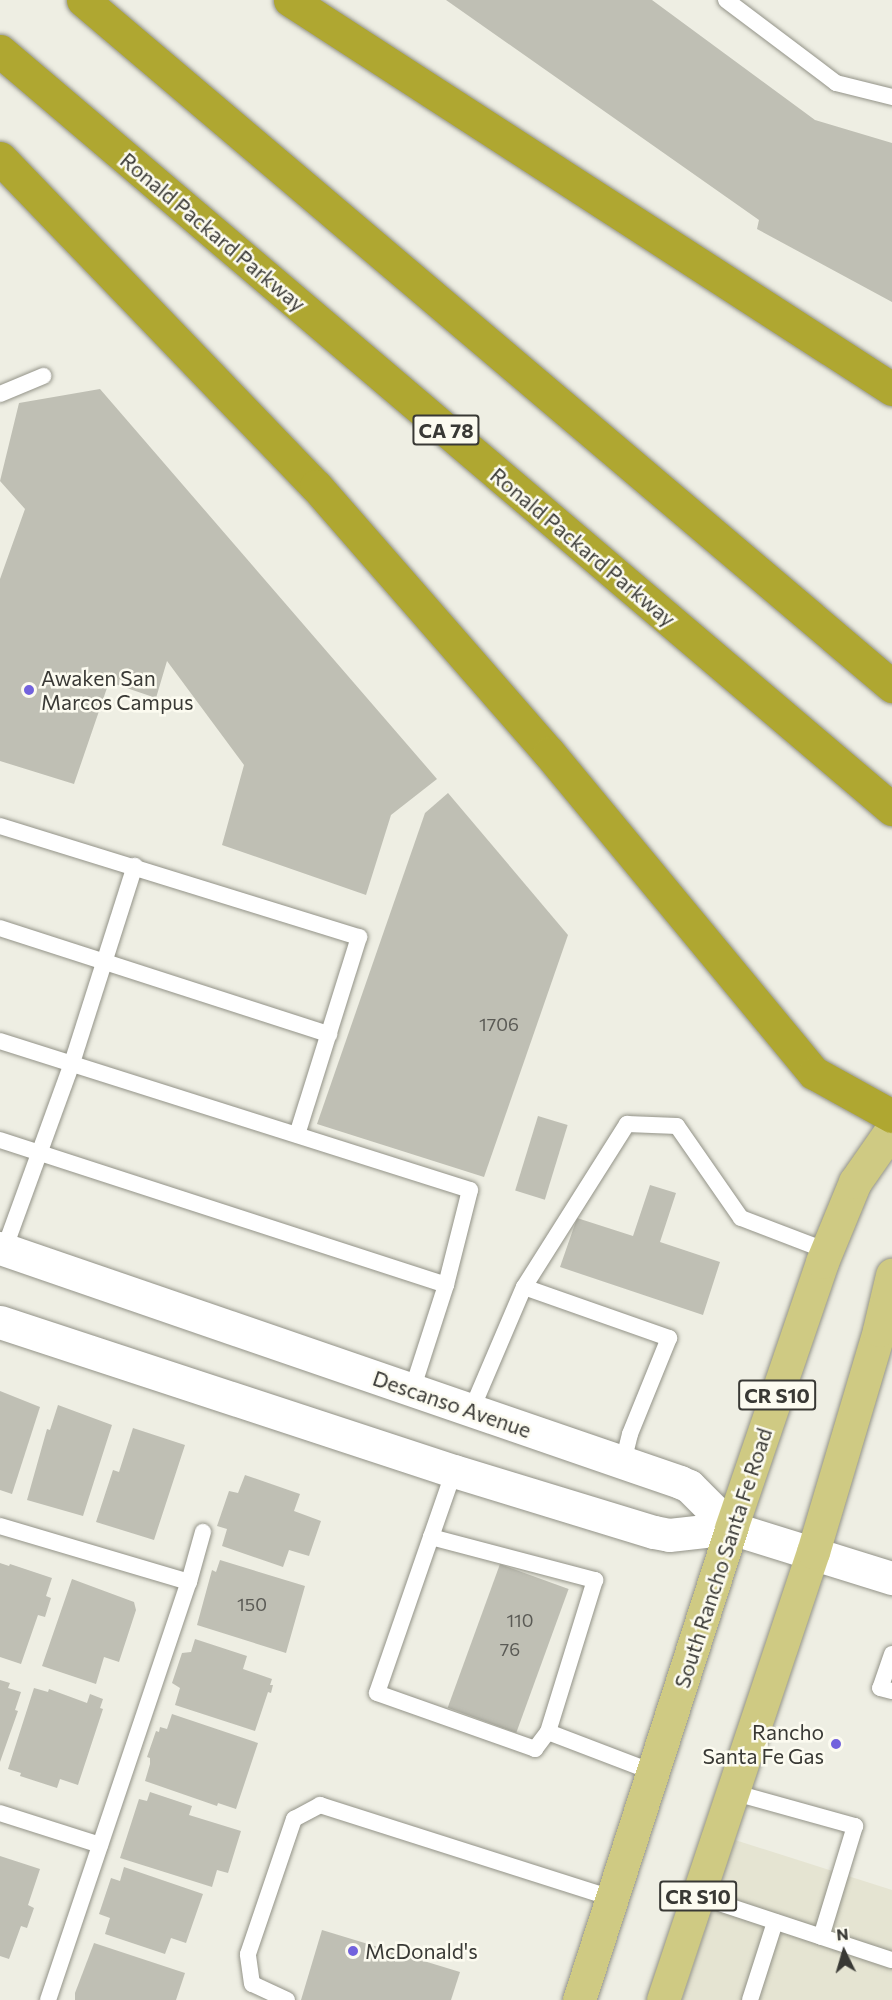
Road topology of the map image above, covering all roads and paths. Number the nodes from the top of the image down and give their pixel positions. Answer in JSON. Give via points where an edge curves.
{"nodes":[{"id":1,"x":83,"y":0,"type":"edge"},
{"id":2,"x":290,"y":0,"type":"edge"},
{"id":3,"x":726,"y":0,"type":"edge"},
{"id":4,"x":0,"y":51,"type":"edge"},
{"id":5,"x":892,"y":97,"type":"edge"},
{"id":6,"x":0,"y":158,"type":"edge"},
{"id":7,"x":43,"y":376,"type":"dead end"},
{"id":8,"x":892,"y":389,"type":"edge"},
{"id":9,"x":0,"y":394,"type":"edge"},
{"id":10,"x":892,"y":686,"type":"edge"},
{"id":11,"x":892,"y":809,"type":"edge"},
{"id":12,"x":0,"y":826,"type":"edge"},
{"id":13,"x":135,"y":866,"type":"junction"},
{"id":14,"x":0,"y":928,"type":"edge"},
{"id":15,"x":105,"y":963,"type":"junction"},
{"id":16,"x":329,"y":1034,"type":"junction"},
{"id":17,"x":0,"y":1041,"type":"edge"},
{"id":18,"x":72,"y":1063,"type":"junction"},
{"id":19,"x":892,"y":1116,"type":"edge"},
{"id":20,"x":892,"y":1129,"type":"edge"},
{"id":21,"x":297,"y":1135,"type":"junction"},
{"id":22,"x":0,"y":1140,"type":"edge"},
{"id":23,"x":41,"y":1153,"type":"junction"},
{"id":24,"x":2,"y":1249,"type":"edge"},
{"id":25,"x":826,"y":1251,"type":"junction"},
{"id":26,"x":892,"y":1275,"type":"edge"},
{"id":27,"x":446,"y":1285,"type":"junction"},
{"id":28,"x":524,"y":1287,"type":"junction"},
{"id":29,"x":0,"y":1322,"type":"edge"},
{"id":30,"x":412,"y":1390,"type":"junction"},
{"id":31,"x":471,"y":1411,"type":"junction"},
{"id":32,"x":623,"y":1462,"type":"junction"},
{"id":33,"x":454,"y":1471,"type":"junction"},
{"id":34,"x":0,"y":1527,"type":"edge"},
{"id":35,"x":731,"y":1528,"type":"junction"},
{"id":36,"x":203,"y":1532,"type":"dead end"},
{"id":37,"x":431,"y":1537,"type":"junction"},
{"id":38,"x":813,"y":1552,"type":"junction"},
{"id":39,"x":892,"y":1578,"type":"edge"},
{"id":40,"x":189,"y":1582,"type":"junction"},
{"id":41,"x":892,"y":1654,"type":"edge"},
{"id":42,"x":892,"y":1691,"type":"edge"},
{"id":43,"x":548,"y":1732,"type":"junction"},
{"id":44,"x":653,"y":1772,"type":"junction"},
{"id":45,"x":732,"y":1792,"type":"junction"},
{"id":46,"x":0,"y":1813,"type":"edge"},
{"id":47,"x":100,"y":1845,"type":"junction"},
{"id":48,"x":698,"y":1896,"type":"junction"},
{"id":49,"x":612,"y":1898,"type":"junction"},
{"id":50,"x":775,"y":1922,"type":"junction"},
{"id":51,"x":821,"y":1937,"type":"junction"},
{"id":52,"x":892,"y":1960,"type":"edge"},
{"id":53,"x":48,"y":2000,"type":"edge"},
{"id":54,"x":287,"y":2000,"type":"edge"},
{"id":55,"x":579,"y":2000,"type":"edge"},
{"id":56,"x":663,"y":2000,"type":"edge"},
{"id":57,"x":750,"y":2000,"type":"edge"}],
"edges":[{"from":1,"to":10,"type":"highway"},
{"from":2,"to":8,"type":"highway"},
{"from":3,"to":5,"type":"lane","via":[[836,83]]},
{"from":4,"to":11,"type":"highway","name":"Ronald Packard Parkway","number":"CA 78"},
{"from":6,"to":19,"type":"highway","via":[[316,486],[549,753],[814,1073]]},
{"from":7,"to":9,"type":"lane"},
{"from":12,"to":13,"type":"lane"},
{"from":13,"to":15,"type":"lane"},
{"from":13,"to":16,"type":"lane","via":[[359,937]]},
{"from":14,"to":15,"type":"lane"},
{"from":15,"to":16,"type":"lane"},
{"from":15,"to":18,"type":"lane"},
{"from":16,"to":21,"type":"lane"},
{"from":17,"to":18,"type":"lane"},
{"from":18,"to":21,"type":"lane"},
{"from":18,"to":23,"type":"lane"},
{"from":20,"to":25,"type":"main road","name":"South Rancho Santa Fe Road","number":"CR S10","via":[[855,1182]]},
{"from":21,"to":27,"type":"lane","via":[[470,1190]]},
{"from":22,"to":23,"type":"lane"},
{"from":23,"to":24,"type":"lane"},
{"from":23,"to":27,"type":"lane"},
{"from":24,"to":30,"type":"street","name":"Descanso Avenue"},
{"from":25,"to":28,"type":"lane","via":[[741,1218],[677,1126],[627,1124]]},
{"from":25,"to":35,"type":"main road","name":"South Rancho Santa Fe Road","number":"CR S10"},
{"from":26,"to":38,"type":"main road","number":"CR S10"},
{"from":27,"to":30,"type":"lane"},
{"from":28,"to":31,"type":"lane"},
{"from":28,"to":32,"type":"lane","via":[[669,1338],[630,1434]]},
{"from":29,"to":33,"type":"street"},
{"from":30,"to":31,"type":"street","name":"Descanso Avenue"},
{"from":31,"to":32,"type":"street","name":"Descanso Avenue"},
{"from":32,"to":35,"type":"street","name":"Descanso Avenue","via":[[689,1486]]},
{"from":33,"to":35,"type":"street","via":[[654,1532],[669,1535]]},
{"from":33,"to":37,"type":"lane"},
{"from":34,"to":40,"type":"lane"},
{"from":35,"to":38,"type":"street","name":"Descanso Avenue"},
{"from":35,"to":44,"type":"main road","name":"South Rancho Santa Fe Road","number":"CR S10"},
{"from":36,"to":40,"type":"lane"},
{"from":37,"to":43,"type":"lane","via":[[595,1580]]},
{"from":37,"to":43,"type":"lane","via":[[377,1693],[535,1749]]},
{"from":38,"to":39,"type":"street","name":"Descanso Avenue"},
{"from":38,"to":45,"type":"main road","number":"CR S10"},
{"from":40,"to":47,"type":"lane"},
{"from":41,"to":42,"type":"lane","via":[[880,1688]]},
{"from":43,"to":44,"type":"lane"},
{"from":44,"to":49,"type":"main road","name":"South Rancho Santa Fe Road","number":"CR S10"},
{"from":45,"to":48,"type":"main road","number":"CR S10"},
{"from":45,"to":51,"type":"lane","via":[[855,1826]]},
{"from":46,"to":47,"type":"lane"},
{"from":47,"to":53,"type":"lane"},
{"from":48,"to":50,"type":"lane"},
{"from":48,"to":56,"type":"main road","number":"CR S10"},
{"from":49,"to":54,"type":"lane","via":[[320,1805],[294,1819],[248,1954],[252,1984]]},
{"from":49,"to":55,"type":"main road","name":"South Rancho Santa Fe Road","number":"CR S10"},
{"from":50,"to":51,"type":"lane"},
{"from":50,"to":57,"type":"lane"},
{"from":51,"to":52,"type":"lane"}]}
